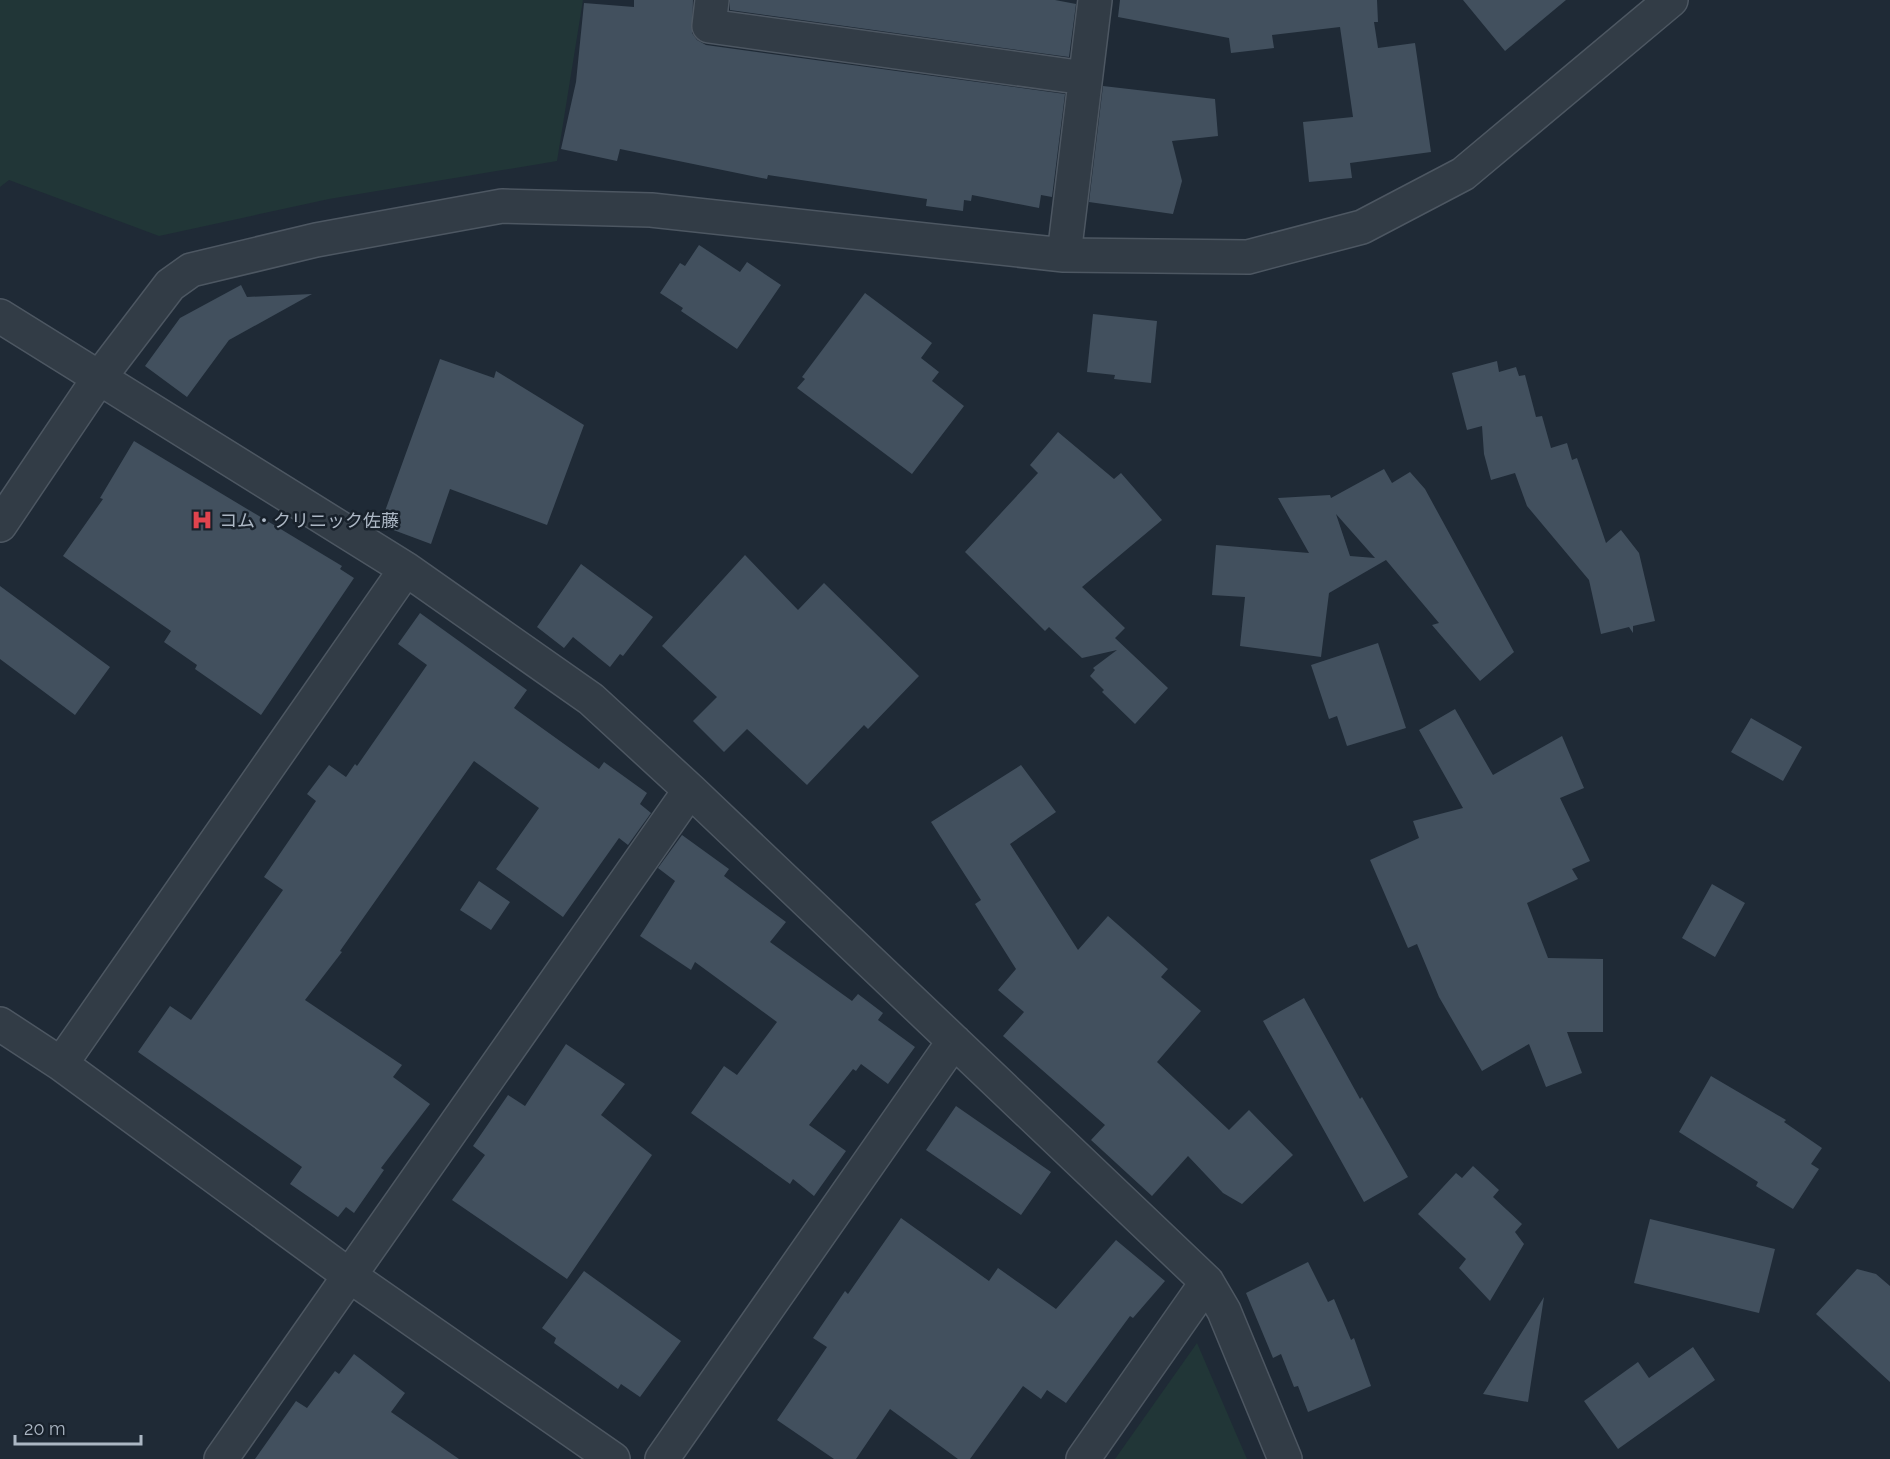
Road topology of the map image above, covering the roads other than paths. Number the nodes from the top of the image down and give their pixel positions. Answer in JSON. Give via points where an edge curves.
{"nodes":[{"id":1,"x":712,"y":0,"type":"edge"},
{"id":2,"x":1095,"y":0,"type":"edge"},
{"id":3,"x":1671,"y":0,"type":"edge"},
{"id":4,"x":1085,"y":78,"type":"junction"},
{"id":5,"x":1064,"y":255,"type":"junction"},
{"id":6,"x":0,"y":316,"type":"edge"},
{"id":7,"x":99,"y":378,"type":"junction"},
{"id":8,"x":0,"y":525,"type":"edge"},
{"id":9,"x":406,"y":569,"type":"junction"},
{"id":10,"x":690,"y":790,"type":"junction"},
{"id":11,"x":0,"y":1024,"type":"edge"},
{"id":12,"x":954,"y":1041,"type":"junction"},
{"id":13,"x":62,"y":1064,"type":"junction"},
{"id":14,"x":350,"y":1276,"type":"junction"},
{"id":15,"x":1207,"y":1282,"type":"junction"},
{"id":16,"x":221,"y":1459,"type":"edge"},
{"id":17,"x":613,"y":1459,"type":"edge"},
{"id":18,"x":662,"y":1459,"type":"edge"},
{"id":19,"x":1083,"y":1459,"type":"edge"},
{"id":20,"x":1285,"y":1459,"type":"edge"}],
"edges":[{"from":1,"to":4,"type":"street","via":[[709,26]]},
{"from":2,"to":4,"type":"street"},
{"from":3,"to":5,"type":"street","via":[[1463,174],[1362,227],[1248,257]]},
{"from":4,"to":5,"type":"street"},
{"from":5,"to":7,"type":"street","via":[[651,210],[502,206],[316,240],[191,270],[170,285]]},
{"from":6,"to":7,"type":"street"},
{"from":7,"to":8,"type":"street"},
{"from":7,"to":9,"type":"street"},
{"from":9,"to":10,"type":"street","via":[[591,699]]},
{"from":9,"to":13,"type":"street"},
{"from":10,"to":12,"type":"street"},
{"from":10,"to":14,"type":"street"},
{"from":11,"to":13,"type":"street"},
{"from":12,"to":15,"type":"street"},
{"from":12,"to":18,"type":"street"},
{"from":13,"to":14,"type":"street"},
{"from":14,"to":16,"type":"street"},
{"from":14,"to":17,"type":"street"},
{"from":15,"to":19,"type":"street"},
{"from":15,"to":20,"type":"street","via":[[1224,1311]]}]}
